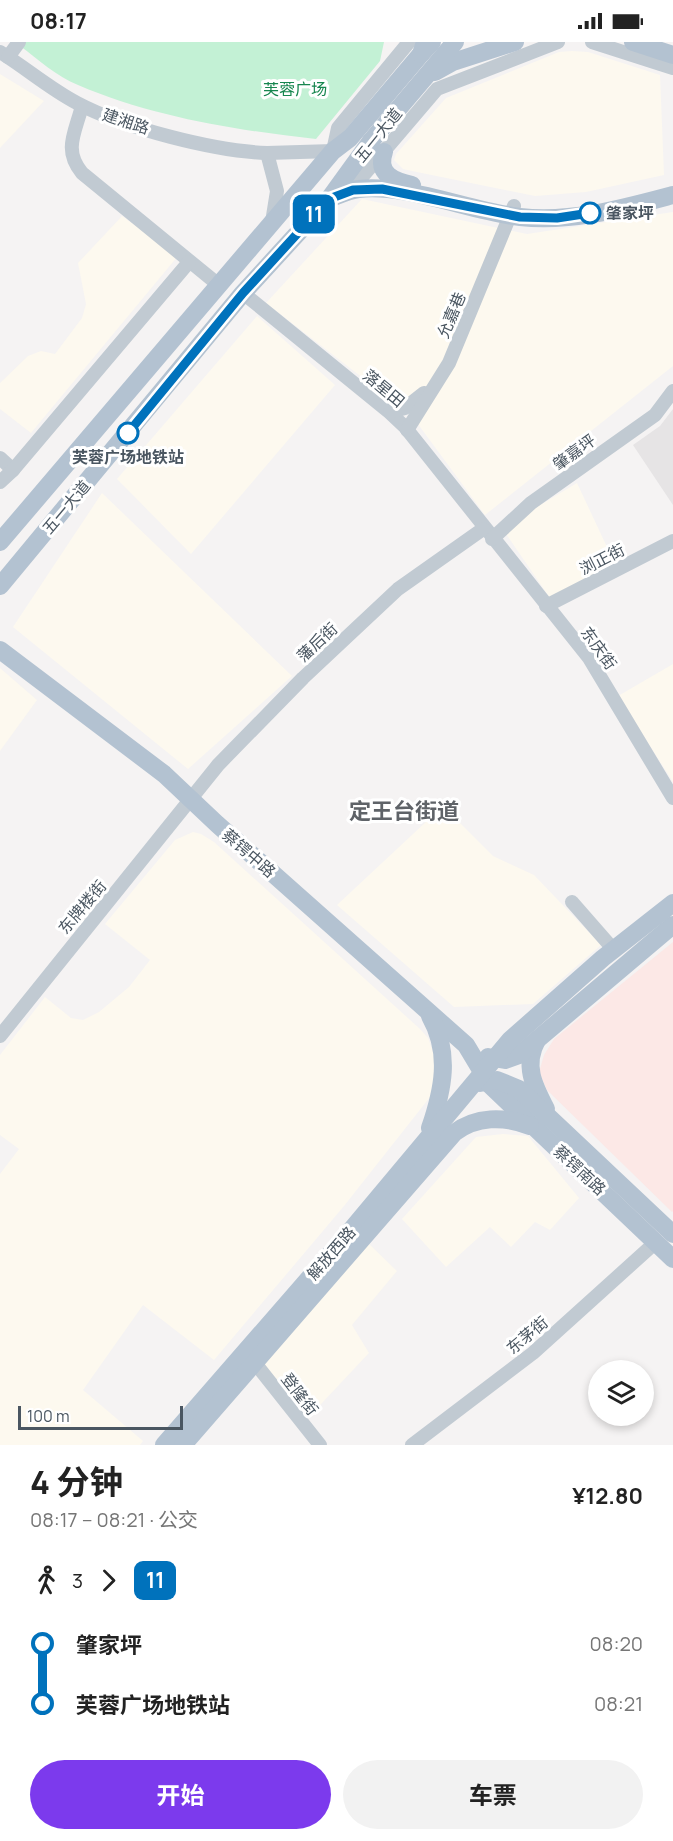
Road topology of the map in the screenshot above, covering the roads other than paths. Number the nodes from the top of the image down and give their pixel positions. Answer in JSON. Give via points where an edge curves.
{"nodes":[{"id":1,"x":19,"y":42,"type":"edge"},
{"id":2,"x":455,"y":42,"type":"edge"},
{"id":3,"x":523,"y":42,"type":"edge"},
{"id":4,"x":558,"y":42,"type":"edge"},
{"id":5,"x":592,"y":42,"type":"edge"},
{"id":6,"x":633,"y":42,"type":"edge"},
{"id":7,"x":423,"y":44,"type":"edge"},
{"id":8,"x":512,"y":51,"type":"edge"},
{"id":9,"x":4,"y":55,"type":"edge"},
{"id":10,"x":673,"y":55,"type":"edge"},
{"id":11,"x":673,"y":69,"type":"edge"},
{"id":12,"x":473,"y":74,"type":"junction"},
{"id":13,"x":422,"y":81,"type":"junction"},
{"id":14,"x":82,"y":106,"type":"junction"},
{"id":15,"x":378,"y":147,"type":"junction"},
{"id":16,"x":333,"y":151,"type":"junction"},
{"id":17,"x":267,"y":153,"type":"junction"},
{"id":18,"x":673,"y":184,"type":"edge"},
{"id":19,"x":350,"y":191,"type":"junction"},
{"id":20,"x":673,"y":195,"type":"edge"},
{"id":21,"x":329,"y":199,"type":"junction"},
{"id":22,"x":509,"y":210,"type":"junction"},
{"id":23,"x":272,"y":224,"type":"junction"},
{"id":24,"x":189,"y":262,"type":"junction"},
{"id":25,"x":219,"y":286,"type":"junction"},
{"id":26,"x":243,"y":293,"type":"junction"},
{"id":27,"x":673,"y":391,"type":"edge"},
{"id":28,"x":390,"y":412,"type":"junction"},
{"id":29,"x":407,"y":430,"type":"junction"},
{"id":30,"x":0,"y":458,"type":"edge"},
{"id":31,"x":13,"y":470,"type":"junction"},
{"id":32,"x":0,"y":482,"type":"edge"},
{"id":33,"x":488,"y":534,"type":"junction"},
{"id":34,"x":673,"y":541,"type":"edge"},
{"id":35,"x":0,"y":542,"type":"edge"},
{"id":36,"x":0,"y":586,"type":"edge"},
{"id":37,"x":546,"y":606,"type":"junction"},
{"id":38,"x":0,"y":650,"type":"edge"},
{"id":39,"x":673,"y":798,"type":"edge"},
{"id":40,"x":192,"y":801,"type":"junction"},
{"id":41,"x":572,"y":902,"type":"dead end"},
{"id":42,"x":673,"y":903,"type":"edge"},
{"id":43,"x":673,"y":925,"type":"edge"},
{"id":44,"x":615,"y":950,"type":"junction"},
{"id":45,"x":427,"y":1012,"type":"junction"},
{"id":46,"x":0,"y":1036,"type":"edge"},
{"id":47,"x":537,"y":1039,"type":"junction"},
{"id":48,"x":466,"y":1046,"type":"junction"},
{"id":49,"x":494,"y":1059,"type":"junction"},
{"id":50,"x":484,"y":1077,"type":"junction"},
{"id":51,"x":469,"y":1088,"type":"joint"},
{"id":52,"x":553,"y":1121,"type":"junction"},
{"id":53,"x":535,"y":1128,"type":"junction"},
{"id":54,"x":426,"y":1139,"type":"junction"},
{"id":55,"x":667,"y":1232,"type":"edge"},
{"id":56,"x":673,"y":1259,"type":"edge"},
{"id":57,"x":255,"y":1363,"type":"junction"},
{"id":58,"x":188,"y":1443,"type":"edge"},
{"id":59,"x":164,"y":1445,"type":"edge"},
{"id":60,"x":320,"y":1445,"type":"edge"},
{"id":61,"x":412,"y":1445,"type":"edge"}],
"edges":[{"from":1,"to":9,"type":"street"},
{"from":2,"to":13,"type":"main road","name":"五一大道","bridge":true},
{"from":3,"to":8,"type":"street"},
{"from":4,"to":8,"type":"street"},
{"from":5,"to":11,"type":"street"},
{"from":6,"to":10,"type":"main road"},
{"from":7,"to":12,"type":"street"},
{"from":7,"to":16,"type":"main road","name":"五一大道","via":[[350,138]]},
{"from":7,"to":16,"type":"street","via":[[338,128]]},
{"from":8,"to":12,"type":"street"},
{"from":8,"to":13,"type":"main road","bridge":true,"via":[[453,62]]},
{"from":9,"to":14,"type":"street","name":"建湘路"},
{"from":12,"to":15,"type":"street","via":[[437,89]]},
{"from":13,"to":15,"type":"main road","name":"五一大道","bridge":true},
{"from":14,"to":17,"type":"street","name":"建湘路","via":[[121,122],[203,144],[238,152]]},
{"from":14,"to":24,"type":"street","via":[[70,147],[72,161]]},
{"from":15,"to":19,"type":"street"},
{"from":15,"to":21,"type":"main road","name":"五一大道"},
{"from":15,"to":22,"type":"main road","via":[[383,170],[396,181]]},
{"from":16,"to":17,"type":"street","name":"建湘路"},
{"from":16,"to":23,"type":"main road","name":"五一大道"},
{"from":17,"to":23,"type":"street","via":[[277,191]]},
{"from":18,"to":22,"type":"main road","via":[[571,207]]},
{"from":19,"to":21,"type":"main road"},
{"from":19,"to":22,"type":"main road","via":[[394,191]]},
{"from":20,"to":22,"type":"main road","via":[[573,217],[542,219]]},
{"from":21,"to":26,"type":"main road","name":"五一大道"},
{"from":22,"to":28,"type":"street","name":"允嘉巷","via":[[431,383],[415,402]]},
{"from":22,"to":29,"type":"street","name":"允嘉巷","via":[[449,363]]},
{"from":23,"to":25,"type":"main road","name":"五一大道"},
{"from":24,"to":25,"type":"street"},
{"from":24,"to":31,"type":"street"},
{"from":25,"to":35,"type":"main road","name":"五一大道"},
{"from":26,"to":28,"type":"street","name":"落星田"},
{"from":26,"to":36,"type":"main road","name":"五一大道"},
{"from":27,"to":33,"type":"street","name":"肇嘉坪","via":[[655,415]]},
{"from":28,"to":29,"type":"street","name":"落星田"},
{"from":29,"to":33,"type":"street","name":"落星田"},
{"from":30,"to":31,"type":"street"},
{"from":31,"to":32,"type":"street"},
{"from":33,"to":37,"type":"street","name":"东庆街"},
{"from":33,"to":40,"type":"street","name":"藩后街","via":[[398,589],[248,734],[218,765]]},
{"from":34,"to":37,"type":"street","name":"浏正街"},
{"from":37,"to":39,"type":"street","name":"东庆街","via":[[589,658]]},
{"from":38,"to":40,"type":"main road","name":"蔡锷中路","via":[[164,774]]},
{"from":40,"to":45,"type":"main road","name":"蔡锷中路"},
{"from":40,"to":46,"type":"street","name":"东牌楼街"},
{"from":41,"to":44,"type":"street"},
{"from":42,"to":44,"type":"main road"},
{"from":43,"to":47,"type":"main road"},
{"from":44,"to":49,"type":"main road","via":[[522,1028]]},
{"from":45,"to":48,"type":"main road","name":"蔡锷中路"},
{"from":45,"to":54,"type":"main road","via":[[438,1034],[444,1065],[439,1099]]},
{"from":47,"to":49,"type":"main road","via":[[512,1058]]},
{"from":47,"to":52,"type":"main road","via":[[530,1054],[530,1071]]},
{"from":48,"to":49,"type":"main road"},
{"from":48,"to":50,"type":"main road","name":"蔡锷中路"},
{"from":49,"to":50,"type":"main road"},
{"from":50,"to":51,"type":"main road","name":"蔡锷南路"},
{"from":50,"to":52,"type":"main road","name":"蔡锷南路","via":[[512,1084]]},
{"from":50,"to":53,"type":"main road","name":"蔡锷南路"},
{"from":51,"to":54,"type":"main road","name":"解放西路"},
{"from":52,"to":55,"type":"main road","name":"蔡锷南路"},
{"from":53,"to":55,"type":"main road","name":"蔡锷南路"},
{"from":53,"to":57,"type":"main road","name":"解放西路","via":[[495,1119],[471,1123],[454,1133]]},
{"from":54,"to":59,"type":"main road","name":"解放西路"},
{"from":55,"to":56,"type":"main road","name":"蔡锷南路"},
{"from":55,"to":61,"type":"street","name":"东茅街","via":[[533,1353]]},
{"from":57,"to":58,"type":"main road","name":"解放西路"},
{"from":57,"to":60,"type":"street","name":"登隆街"}]}
